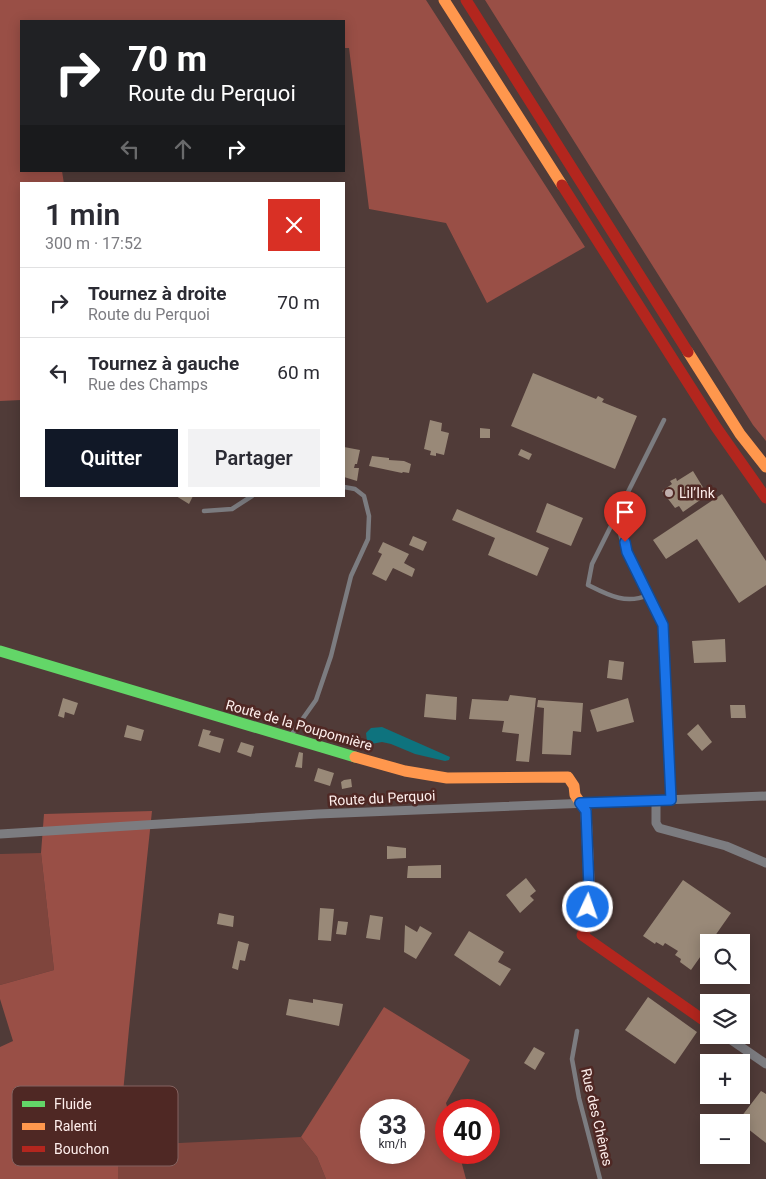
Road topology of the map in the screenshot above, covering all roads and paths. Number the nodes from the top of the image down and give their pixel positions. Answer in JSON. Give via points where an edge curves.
{"nodes":[{"id":1,"x":444,"y":0,"type":"edge"},
{"id":2,"x":466,"y":0,"type":"edge"},
{"id":3,"x":664,"y":420,"type":"dead end"},
{"id":4,"x":766,"y":467,"type":"edge"},
{"id":5,"x":345,"y":487,"type":"edge"},
{"id":6,"x":250,"y":497,"type":"edge"},
{"id":7,"x":766,"y":498,"type":"edge"},
{"id":8,"x":621,"y":510,"type":"junction"},
{"id":9,"x":204,"y":511,"type":"dead end"},
{"id":10,"x":648,"y":595,"type":"junction"},
{"id":11,"x":0,"y":651,"type":"edge"},
{"id":12,"x":289,"y":739,"type":"junction"},
{"id":13,"x":766,"y":796,"type":"edge"},
{"id":14,"x":656,"y":800,"type":"junction"},
{"id":15,"x":671,"y":800,"type":"junction"},
{"id":16,"x":580,"y":803,"type":"junction"},
{"id":17,"x":0,"y":834,"type":"edge"},
{"id":18,"x":766,"y":863,"type":"edge"},
{"id":19,"x":700,"y":1018,"type":"edge"},
{"id":20,"x":577,"y":1031,"type":"dead end"},
{"id":21,"x":737,"y":1044,"type":"edge"},
{"id":22,"x":766,"y":1064,"type":"edge"},
{"id":23,"x":600,"y":1179,"type":"edge"}],
"edges":[{"from":1,"to":7,"type":"main road","via":[[716,427]]},
{"from":2,"to":4,"type":"main road","via":[[740,434]]},
{"from":3,"to":8,"type":"lane"},
{"from":5,"to":12,"type":"lane","via":[[355,489],[364,496],[369,516],[368,539],[351,576],[316,700]]},
{"from":6,"to":9,"type":"lane","via":[[232,509]]},
{"from":8,"to":10,"type":"street","via":[[627,552]]},
{"from":8,"to":10,"type":"lane","via":[[592,564],[588,585],[616,599]]},
{"from":10,"to":15,"type":"street","via":[[663,625]]},
{"from":11,"to":12,"type":"main road","name":"Route de la Pouponnière"},
{"from":12,"to":16,"type":"main road","name":"Route de la Pouponnière","via":[[405,772],[447,778],[568,777]]},
{"from":13,"to":15,"type":"street","name":"Route du Perquoi"},
{"from":14,"to":15,"type":"street","name":"Route du Perquoi"},
{"from":14,"to":16,"type":"street","name":"Route du Perquoi"},
{"from":14,"to":18,"type":"street","via":[[659,828],[726,846]]},
{"from":16,"to":17,"type":"street","name":"Route du Perquoi","via":[[318,814]]},
{"from":16,"to":19,"type":"main road","via":[[586,811],[589,888],[585,931],[582,934]]},
{"from":20,"to":23,"type":"lane","name":"Rue des Chênes","via":[[572,1059]]},
{"from":21,"to":22,"type":"street"}]}
